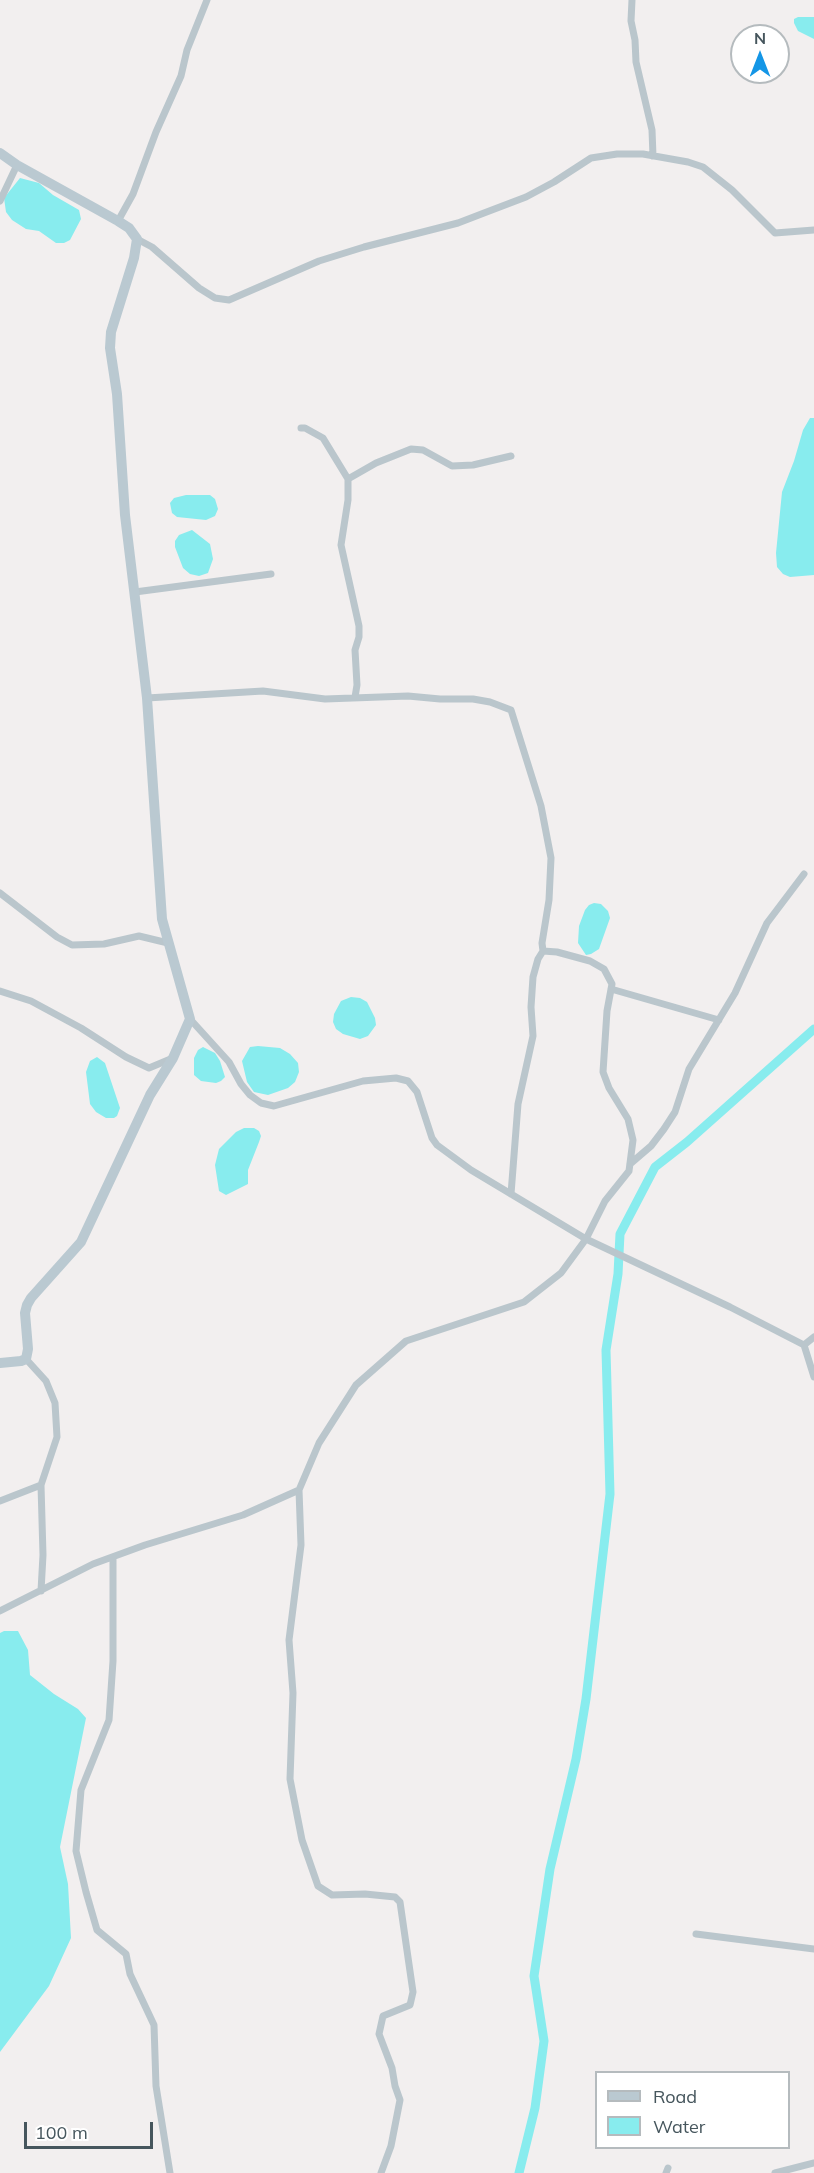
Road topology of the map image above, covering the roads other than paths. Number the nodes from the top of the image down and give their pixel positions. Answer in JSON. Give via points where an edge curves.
{"nodes":[{"id":1,"x":207,"y":0,"type":"edge"},
{"id":2,"x":632,"y":0,"type":"edge"},
{"id":3,"x":0,"y":153,"type":"edge"},
{"id":4,"x":653,"y":156,"type":"junction"},
{"id":5,"x":17,"y":165,"type":"junction"},
{"id":6,"x":0,"y":201,"type":"edge"},
{"id":7,"x":118,"y":221,"type":"junction"},
{"id":8,"x":814,"y":231,"type":"edge"},
{"id":9,"x":136,"y":239,"type":"junction"},
{"id":10,"x":302,"y":428,"type":"dead end"},
{"id":11,"x":511,"y":456,"type":"dead end"},
{"id":12,"x":348,"y":479,"type":"junction"},
{"id":13,"x":271,"y":574,"type":"dead end"},
{"id":14,"x":135,"y":592,"type":"junction"},
{"id":15,"x":147,"y":698,"type":"junction"},
{"id":16,"x":355,"y":698,"type":"junction"},
{"id":17,"x":804,"y":874,"type":"dead end"},
{"id":18,"x":0,"y":893,"type":"edge"},
{"id":19,"x":168,"y":943,"type":"junction"},
{"id":20,"x":543,"y":951,"type":"junction"},
{"id":21,"x":611,"y":989,"type":"junction"},
{"id":22,"x":0,"y":992,"type":"edge"},
{"id":23,"x":190,"y":1019,"type":"junction"},
{"id":24,"x":719,"y":1020,"type":"junction"},
{"id":25,"x":172,"y":1058,"type":"junction"},
{"id":26,"x":630,"y":1164,"type":"junction"},
{"id":27,"x":512,"y":1194,"type":"junction"},
{"id":28,"x":586,"y":1239,"type":"junction"},
{"id":29,"x":814,"y":1337,"type":"edge"},
{"id":30,"x":804,"y":1345,"type":"junction"},
{"id":31,"x":26,"y":1359,"type":"junction"},
{"id":32,"x":0,"y":1363,"type":"edge"},
{"id":33,"x":814,"y":1377,"type":"edge"},
{"id":34,"x":41,"y":1485,"type":"junction"},
{"id":35,"x":298,"y":1490,"type":"junction"},
{"id":36,"x":0,"y":1501,"type":"edge"},
{"id":37,"x":113,"y":1557,"type":"junction"},
{"id":38,"x":41,"y":1591,"type":"junction"},
{"id":39,"x":0,"y":1611,"type":"edge"},
{"id":40,"x":696,"y":1934,"type":"dead end"},
{"id":41,"x":814,"y":1949,"type":"edge"},
{"id":42,"x":814,"y":2163,"type":"edge"},
{"id":43,"x":170,"y":2173,"type":"edge"},
{"id":44,"x":381,"y":2173,"type":"edge"},
{"id":45,"x":775,"y":2173,"type":"edge"}],
"edges":[{"from":1,"to":7,"type":"street","via":[[181,76]]},
{"from":2,"to":4,"type":"street","via":[[636,62],[652,130]]},
{"from":3,"to":5,"type":"street"},
{"from":4,"to":8,"type":"street","via":[[703,167],[775,233]]},
{"from":4,"to":9,"type":"street","via":[[617,154],[591,158],[526,197],[458,223],[319,261],[229,300],[215,298],[199,288],[152,247]]},
{"from":5,"to":6,"type":"street"},
{"from":5,"to":7,"type":"street"},
{"from":7,"to":9,"type":"street"},
{"from":9,"to":14,"type":"street","via":[[110,348]]},
{"from":10,"to":12,"type":"street","via":[[323,438]]},
{"from":11,"to":12,"type":"street","via":[[452,466],[423,450],[411,449]]},
{"from":12,"to":16,"type":"street","via":[[341,545],[359,627]]},
{"from":13,"to":14,"type":"street"},
{"from":14,"to":15,"type":"street"},
{"from":15,"to":16,"type":"street","via":[[263,691],[325,699]]},
{"from":15,"to":19,"type":"street","via":[[162,919]]},
{"from":16,"to":20,"type":"street","via":[[473,699],[511,710],[541,806],[551,858]]},
{"from":17,"to":24,"type":"street","via":[[767,922]]},
{"from":18,"to":19,"type":"street","via":[[72,945],[104,944],[140,936]]},
{"from":19,"to":23,"type":"street"},
{"from":20,"to":21,"type":"street","via":[[590,961],[604,969]]},
{"from":20,"to":27,"type":"street","via":[[533,977],[533,1035],[518,1104]]},
{"from":21,"to":24,"type":"street"},
{"from":21,"to":26,"type":"street","via":[[603,1072],[628,1119],[633,1140]]},
{"from":22,"to":25,"type":"street","via":[[31,1001],[149,1068]]},
{"from":23,"to":25,"type":"street"},
{"from":23,"to":27,"type":"street","via":[[229,1062],[250,1095],[261,1103],[274,1106],[363,1081],[408,1081],[417,1092],[437,1145]]},
{"from":24,"to":26,"type":"street","via":[[689,1069],[675,1112],[651,1146]]},
{"from":25,"to":31,"type":"street","via":[[150,1095],[81,1242],[27,1305]]},
{"from":26,"to":28,"type":"street"},
{"from":27,"to":28,"type":"street"},
{"from":28,"to":30,"type":"street"},
{"from":28,"to":35,"type":"street","via":[[561,1273],[524,1302],[406,1341],[356,1385],[319,1443]]},
{"from":29,"to":30,"type":"street"},
{"from":30,"to":33,"type":"street"},
{"from":31,"to":32,"type":"street"},
{"from":31,"to":34,"type":"street","via":[[46,1381],[55,1403],[57,1437]]},
{"from":34,"to":36,"type":"street"},
{"from":34,"to":38,"type":"street"},
{"from":35,"to":37,"type":"street","via":[[243,1515]]},
{"from":35,"to":44,"type":"street","via":[[301,1545],[289,1640],[293,1693],[290,1779],[302,1840],[318,1886],[325,1891],[332,1895],[395,1897],[400,1902],[413,1992],[410,2005],[384,2016],[379,2034],[400,2100]]},
{"from":37,"to":38,"type":"street"},
{"from":37,"to":43,"type":"street","via":[[109,1720],[81,1790],[76,1851],[98,1930],[126,1954],[130,1974],[154,2025],[156,2086]]},
{"from":38,"to":39,"type":"street"},
{"from":40,"to":41,"type":"street"},
{"from":42,"to":45,"type":"street"}]}
